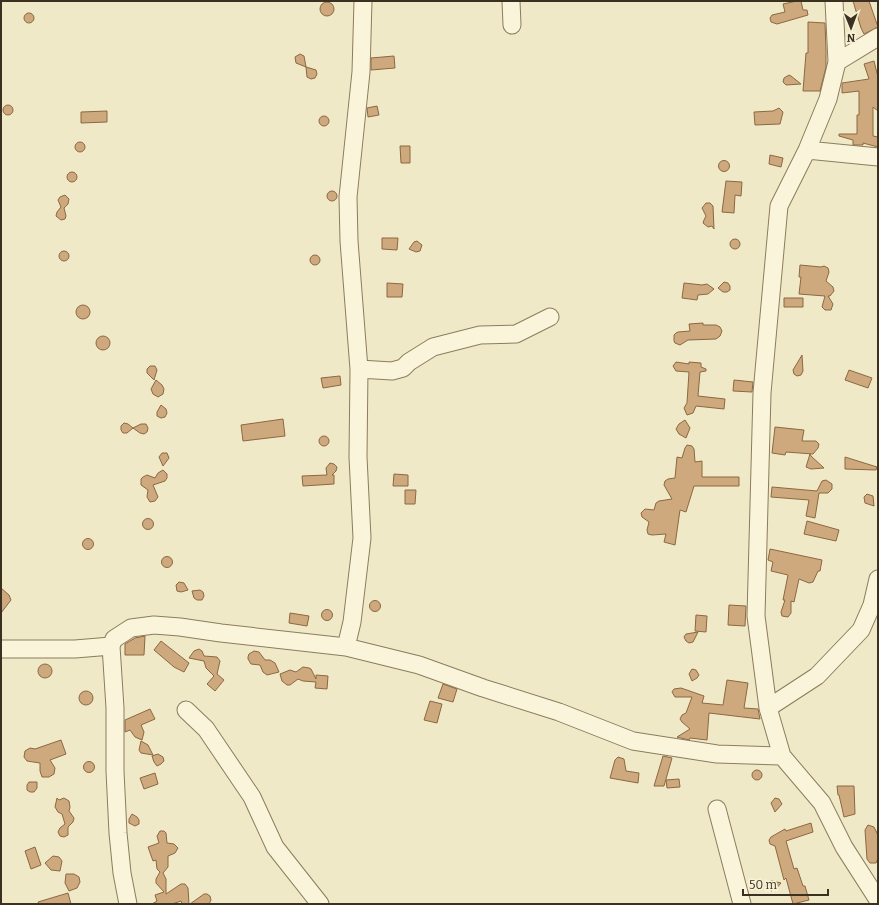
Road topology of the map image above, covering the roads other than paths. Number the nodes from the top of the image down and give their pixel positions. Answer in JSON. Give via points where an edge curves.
{"nodes":[{"id":1,"x":363,"y":1,"type":"edge"},
{"id":2,"x":511,"y":1,"type":"edge"},
{"id":3,"x":834,"y":1,"type":"edge"},
{"id":4,"x":512,"y":25,"type":"dead end"},
{"id":5,"x":878,"y":37,"type":"edge"},
{"id":6,"x":837,"y":62,"type":"junction"},
{"id":7,"x":807,"y":150,"type":"junction"},
{"id":8,"x":878,"y":157,"type":"edge"},
{"id":9,"x":550,"y":317,"type":"dead end"},
{"id":10,"x":358,"y":369,"type":"junction"},
{"id":11,"x":878,"y":579,"type":"edge"},
{"id":12,"x":111,"y":646,"type":"junction"},
{"id":13,"x":346,"y":647,"type":"junction"},
{"id":14,"x":1,"y":649,"type":"edge"},
{"id":15,"x":768,"y":708,"type":"junction"},
{"id":16,"x":186,"y":710,"type":"dead end"},
{"id":17,"x":782,"y":756,"type":"junction"},
{"id":18,"x":717,"y":809,"type":"dead end"},
{"id":19,"x":878,"y":900,"type":"edge"},
{"id":20,"x":128,"y":904,"type":"edge"},
{"id":21,"x":320,"y":904,"type":"edge"},
{"id":22,"x":742,"y":904,"type":"edge"}],
"edges":[{"from":1,"to":10,"type":"street","via":[[361,72],[348,197]]},
{"from":2,"to":4,"type":"street"},
{"from":3,"to":6,"type":"street"},
{"from":5,"to":6,"type":"street"},
{"from":6,"to":7,"type":"street","via":[[828,99]]},
{"from":7,"to":8,"type":"street"},
{"from":7,"to":15,"type":"street","via":[[779,206],[762,393],[756,616]]},
{"from":9,"to":10,"type":"street","via":[[516,334],[480,335],[433,347],[403,368],[392,372]]},
{"from":10,"to":13,"type":"street","via":[[358,457],[362,538],[352,622]]},
{"from":11,"to":15,"type":"street","via":[[872,605],[861,630],[817,676]]},
{"from":12,"to":13,"type":"street","via":[[114,639],[130,628],[154,625]]},
{"from":12,"to":14,"type":"street","via":[[75,649]]},
{"from":12,"to":20,"type":"street","via":[[118,833]]},
{"from":13,"to":17,"type":"street","via":[[419,666],[559,712],[633,741],[717,754]]},
{"from":15,"to":17,"type":"street"},
{"from":16,"to":21,"type":"street","via":[[206,729],[252,796],[275,847]]},
{"from":17,"to":19,"type":"street","via":[[822,803],[844,847]]},
{"from":18,"to":22,"type":"street"}]}
